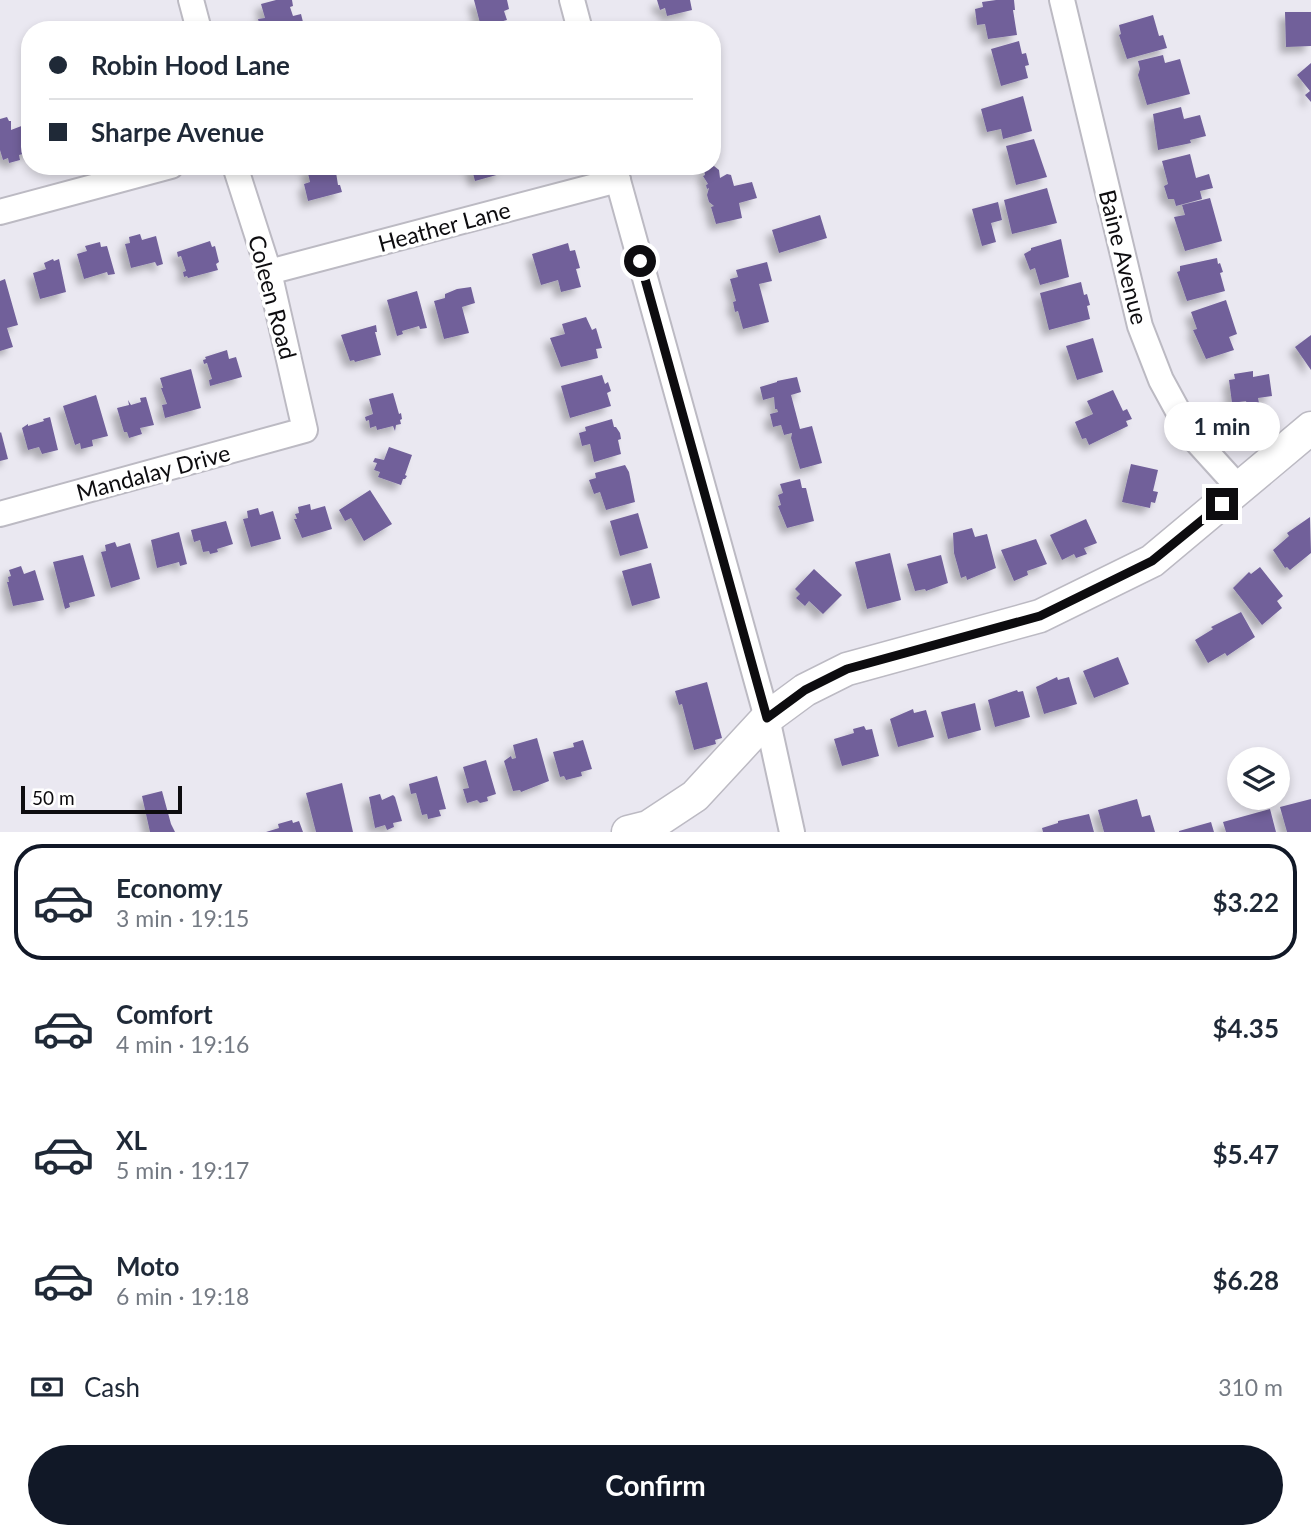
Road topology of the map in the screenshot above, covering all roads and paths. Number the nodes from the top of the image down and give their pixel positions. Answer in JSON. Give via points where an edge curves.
{"nodes":[{"id":1,"x":191,"y":0,"type":"edge"},
{"id":2,"x":572,"y":0,"type":"edge"},
{"id":3,"x":1062,"y":0,"type":"edge"},
{"id":4,"x":197,"y":21,"type":"edge"},
{"id":5,"x":578,"y":21,"type":"edge"},
{"id":6,"x":138,"y":175,"type":"edge"},
{"id":7,"x":237,"y":175,"type":"edge"},
{"id":8,"x":609,"y":175,"type":"edge"},
{"id":9,"x":617,"y":175,"type":"edge"},
{"id":10,"x":0,"y":212,"type":"edge"},
{"id":11,"x":269,"y":272,"type":"junction"},
{"id":12,"x":1311,"y":428,"type":"edge"},
{"id":13,"x":305,"y":430,"type":"joint"},
{"id":14,"x":1240,"y":489,"type":"junction"},
{"id":15,"x":0,"y":514,"type":"edge"},
{"id":16,"x":767,"y":718,"type":"junction"},
{"id":17,"x":628,"y":832,"type":"edge"},
{"id":18,"x":792,"y":832,"type":"edge"}],
"edges":[{"from":1,"to":4,"type":"street"},
{"from":2,"to":5,"type":"street"},
{"from":3,"to":14,"type":"street","name":"Baine Avenue","via":[[1140,326],[1161,380],[1191,435]]},
{"from":6,"to":10,"type":"street"},
{"from":7,"to":11,"type":"street","name":"Coleen Road"},
{"from":8,"to":11,"type":"street","name":"Heather Lane"},
{"from":9,"to":16,"type":"street"},
{"from":11,"to":13,"type":"street","name":"Coleen Road"},
{"from":12,"to":14,"type":"street"},
{"from":13,"to":15,"type":"street","name":"Mandalay Drive"},
{"from":14,"to":16,"type":"street","via":[[1152,561],[1040,616],[847,669],[805,690]]},
{"from":16,"to":17,"type":"street","via":[[695,796],[648,827]]},
{"from":16,"to":18,"type":"street"}]}
